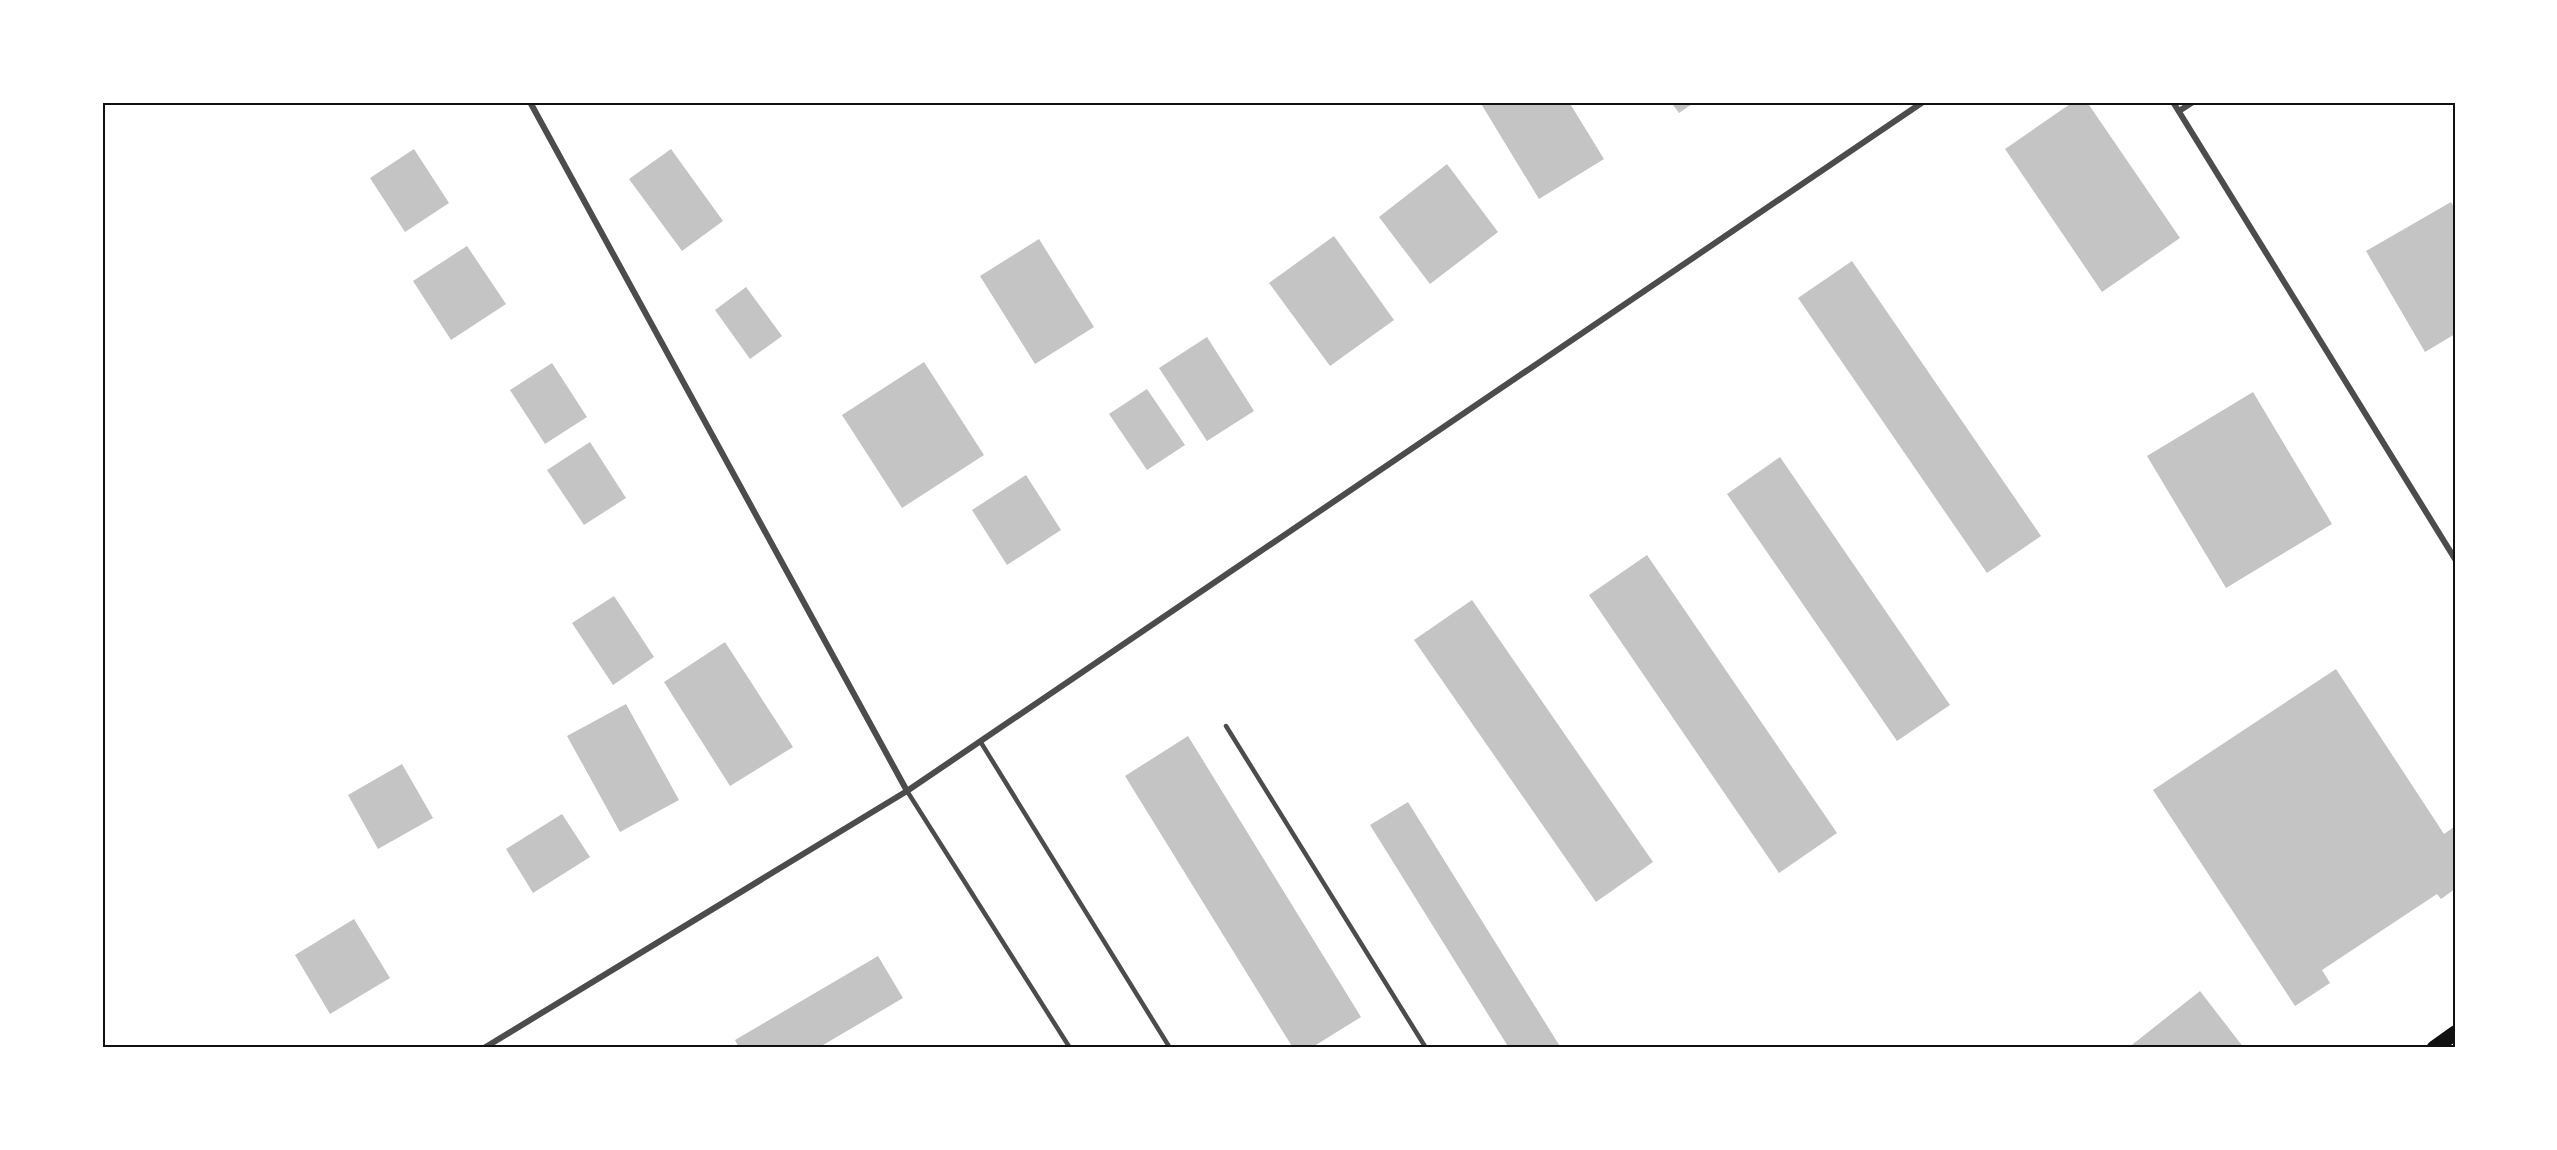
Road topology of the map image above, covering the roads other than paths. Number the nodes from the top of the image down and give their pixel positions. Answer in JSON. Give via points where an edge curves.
{"nodes":[{"id":1,"x":530,"y":102,"type":"edge"},
{"id":2,"x":1923,"y":102,"type":"edge"},
{"id":3,"x":2173,"y":102,"type":"edge"},
{"id":4,"x":2193,"y":102,"type":"edge"},
{"id":5,"x":2179,"y":111,"type":"junction"},
{"id":6,"x":2455,"y":559,"type":"edge"},
{"id":7,"x":1226,"y":726,"type":"dead end"},
{"id":8,"x":980,"y":741,"type":"junction"},
{"id":9,"x":907,"y":791,"type":"junction"},
{"id":10,"x":2455,"y":1033,"type":"edge"},
{"id":11,"x":484,"y":1048,"type":"edge"},
{"id":12,"x":1070,"y":1048,"type":"edge"},
{"id":13,"x":1170,"y":1048,"type":"edge"},
{"id":14,"x":1426,"y":1048,"type":"edge"},
{"id":15,"x":2434,"y":1048,"type":"edge"}],
"edges":[{"from":1,"to":9,"type":"street"},
{"from":2,"to":8,"type":"street"},
{"from":3,"to":5,"type":"street"},
{"from":4,"to":5,"type":"street"},
{"from":5,"to":6,"type":"street"},
{"from":7,"to":14,"type":"lane"},
{"from":8,"to":9,"type":"street"},
{"from":8,"to":13,"type":"lane"},
{"from":9,"to":11,"type":"street"},
{"from":9,"to":12,"type":"lane"},
{"from":10,"to":15,"type":"main road"}]}
